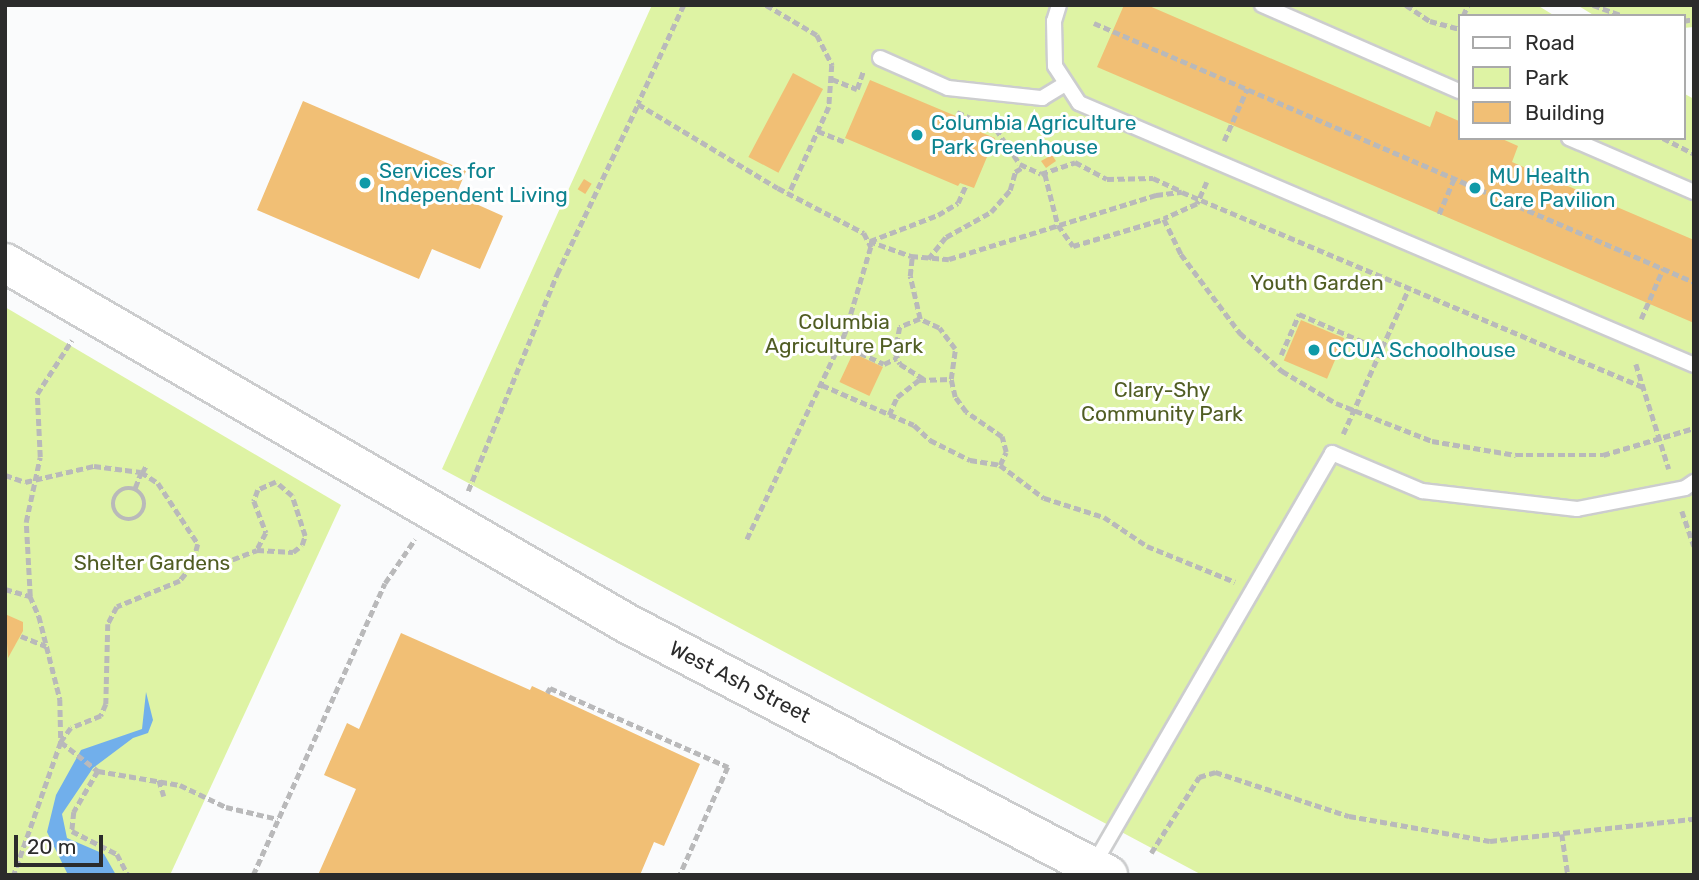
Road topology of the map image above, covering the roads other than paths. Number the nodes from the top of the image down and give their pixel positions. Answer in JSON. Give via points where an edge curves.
{"nodes":[{"id":1,"x":1059,"y":5,"type":"edge"},
{"id":2,"x":1262,"y":5,"type":"edge"},
{"id":3,"x":880,"y":58,"type":"dead end"},
{"id":4,"x":1064,"y":85,"type":"junction"},
{"id":5,"x":1458,"y":91,"type":"edge"},
{"id":6,"x":1574,"y":140,"type":"edge"},
{"id":7,"x":1694,"y":192,"type":"edge"},
{"id":8,"x":5,"y":263,"type":"edge"},
{"id":9,"x":1694,"y":365,"type":"edge"},
{"id":10,"x":1694,"y":482,"type":"edge"},
{"id":11,"x":1097,"y":872,"type":"edge"}],
"edges":[{"from":1,"to":4,"type":"lane","via":[[1053,45],[1055,66]]},
{"from":2,"to":5,"type":"lane"},
{"from":3,"to":4,"type":"lane","via":[[948,88],[1042,98]]},
{"from":4,"to":9,"type":"lane","via":[[1079,103]]},
{"from":6,"to":7,"type":"lane"},
{"from":8,"to":11,"type":"street","name":"West Ash Street","via":[[625,623]]},
{"from":10,"to":11,"type":"lane","via":[[1675,490],[1564,508],[1422,491],[1332,453]]}]}
